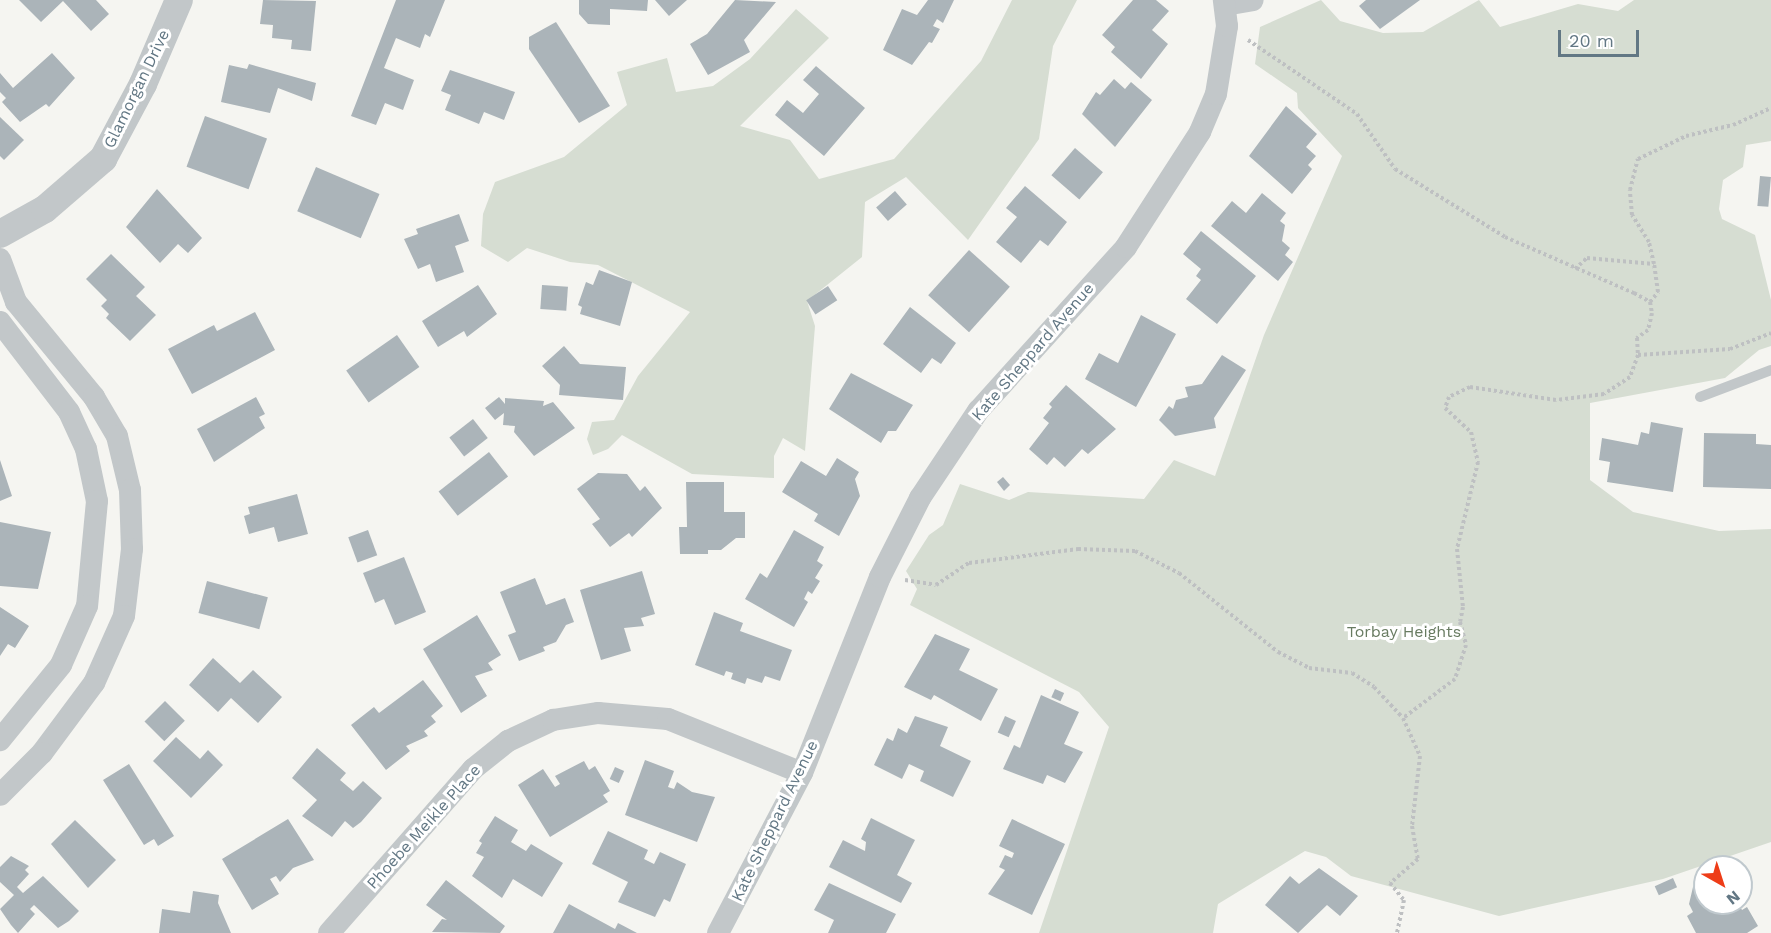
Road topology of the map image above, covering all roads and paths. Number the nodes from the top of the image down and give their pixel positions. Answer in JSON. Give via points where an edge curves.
{"nodes":[{"id":1,"x":179,"y":0,"type":"edge"},
{"id":2,"x":1253,"y":0,"type":"edge"},
{"id":3,"x":1225,"y":10,"type":"edge"},
{"id":4,"x":1771,"y":108,"type":"edge"},
{"id":5,"x":0,"y":234,"type":"edge"},
{"id":6,"x":0,"y":259,"type":"edge"},
{"id":7,"x":1654,"y":264,"type":"junction"},
{"id":8,"x":1575,"y":269,"type":"junction"},
{"id":9,"x":1650,"y":302,"type":"junction"},
{"id":10,"x":0,"y":322,"type":"edge"},
{"id":11,"x":1771,"y":333,"type":"edge"},
{"id":12,"x":1638,"y":355,"type":"junction"},
{"id":13,"x":1771,"y":370,"type":"edge"},
{"id":14,"x":1700,"y":397,"type":"dead end"},
{"id":15,"x":880,"y":577,"type":"junction"},
{"id":16,"x":1403,"y":718,"type":"junction"},
{"id":17,"x":0,"y":740,"type":"edge"},
{"id":18,"x":802,"y":773,"type":"junction"},
{"id":19,"x":0,"y":795,"type":"edge"},
{"id":20,"x":329,"y":933,"type":"edge"},
{"id":21,"x":718,"y":933,"type":"edge"},
{"id":22,"x":1397,"y":933,"type":"edge"}],
"edges":[{"from":1,"to":5,"type":"street","name":"Glamorgan Drive","via":[[143,84],[103,159],[45,209]]},
{"from":2,"to":3,"type":"street"},
{"from":3,"to":8,"type":"path","via":[[1357,114],[1395,168],[1505,237]]},
{"from":3,"to":15,"type":"street","name":"Kate Sheppard Avenue","via":[[1216,94],[1200,132],[1126,247],[978,411],[920,498]]},
{"from":4,"to":7,"type":"path","via":[[1733,125],[1686,136],[1638,159],[1630,190],[1632,215],[1649,242]]},
{"from":6,"to":19,"type":"street","via":[[16,302],[94,397],[117,436],[130,490],[132,549],[124,616],[94,683],[42,753]]},
{"from":7,"to":8,"type":"path","via":[[1587,258]]},
{"from":7,"to":9,"type":"path","via":[[1658,292]]},
{"from":8,"to":9,"type":"path"},
{"from":9,"to":12,"type":"path","via":[[1648,330],[1636,338]]},
{"from":10,"to":17,"type":"street","via":[[69,412],[86,449],[97,501],[87,606],[62,665]]},
{"from":11,"to":12,"type":"path","via":[[1730,349]]},
{"from":12,"to":16,"type":"path","via":[[1630,377],[1604,394],[1556,400],[1470,387],[1449,397],[1444,408],[1471,432],[1478,462],[1457,549],[1463,607],[1460,622],[1466,645],[1455,679]]},
{"from":13,"to":14,"type":"lane"},
{"from":15,"to":16,"type":"path","via":[[936,585],[969,563],[1078,549],[1135,551],[1179,573],[1278,652],[1308,668],[1352,673],[1374,687]]},
{"from":15,"to":18,"type":"street","name":"Kate Sheppard Avenue"},
{"from":16,"to":22,"type":"path","via":[[1420,756],[1412,826],[1418,859],[1390,883],[1404,900]]},
{"from":18,"to":20,"type":"street","name":"Phoebe Meikle Place","via":[[668,719],[598,713],[553,720],[508,741],[473,769]]},
{"from":18,"to":21,"type":"street","name":"Kate Sheppard Avenue"}]}
